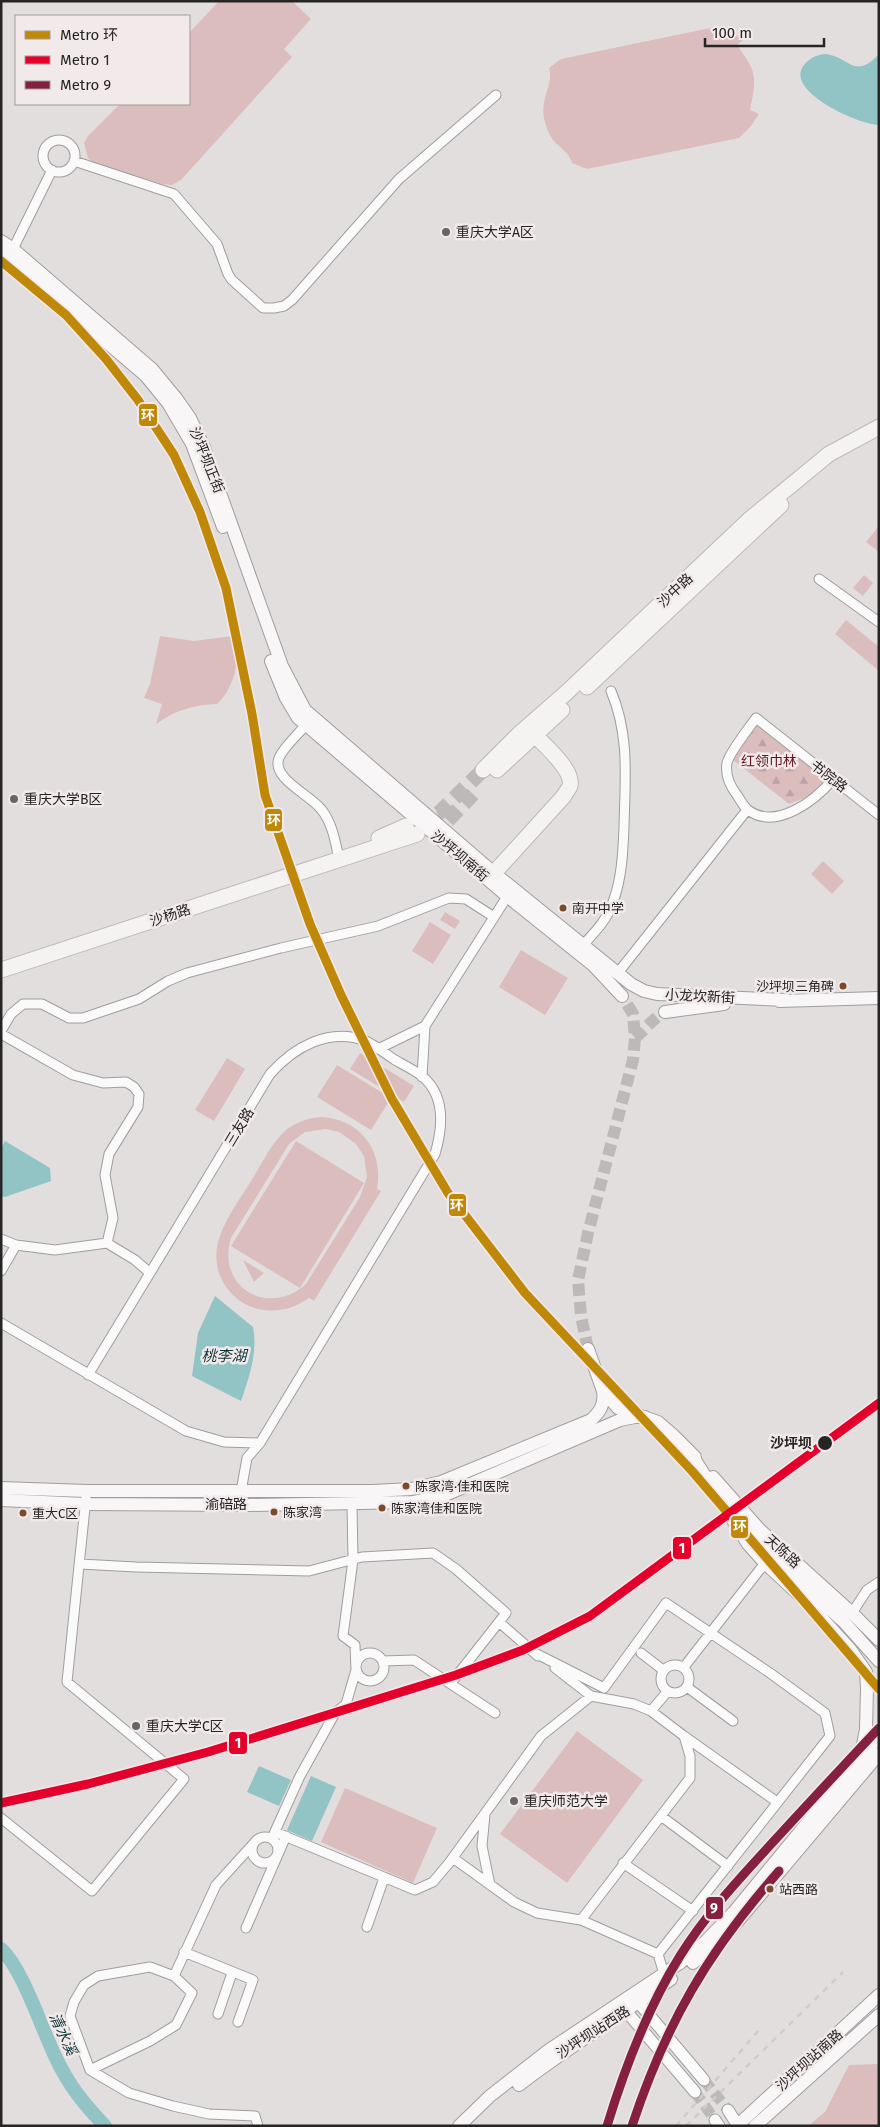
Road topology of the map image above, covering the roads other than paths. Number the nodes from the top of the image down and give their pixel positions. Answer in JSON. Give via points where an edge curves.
{"nodes":[{"id":1,"x":496,"y":96,"type":"dead end"},
{"id":2,"x":74,"y":161,"type":"junction"},
{"id":3,"x":52,"y":170,"type":"junction"},
{"id":4,"x":1,"y":241,"type":"edge"},
{"id":5,"x":8,"y":253,"type":"edge"},
{"id":6,"x":879,"y":427,"type":"edge"},
{"id":7,"x":879,"y":437,"type":"edge"},
{"id":8,"x":820,"y":579,"type":"dead end"},
{"id":9,"x":879,"y":622,"type":"edge"},
{"id":10,"x":611,"y":691,"type":"dead end"},
{"id":11,"x":309,"y":721,"type":"junction"},
{"id":12,"x":535,"y":735,"type":"junction"},
{"id":13,"x":834,"y":779,"type":"junction"},
{"id":14,"x":747,"y":810,"type":"junction"},
{"id":15,"x":879,"y":815,"type":"edge"},
{"id":16,"x":411,"y":830,"type":"tunnel mouth"},
{"id":17,"x":338,"y":856,"type":"junction"},
{"id":18,"x":494,"y":873,"type":"junction"},
{"id":19,"x":510,"y":892,"type":"junction"},
{"id":20,"x":494,"y":916,"type":"junction"},
{"id":21,"x":583,"y":945,"type":"junction"},
{"id":22,"x":1,"y":960,"type":"edge"},
{"id":23,"x":1,"y":970,"type":"edge"},
{"id":24,"x":617,"y":974,"type":"junction"},
{"id":25,"x":644,"y":991,"type":"joint"},
{"id":26,"x":622,"y":996,"type":"tunnel mouth"},
{"id":27,"x":879,"y":998,"type":"edge"},
{"id":28,"x":786,"y":1000,"type":"junction"},
{"id":29,"x":665,"y":1012,"type":"tunnel mouth"},
{"id":30,"x":425,"y":1026,"type":"junction"},
{"id":31,"x":1,"y":1030,"type":"edge"},
{"id":32,"x":1,"y":1034,"type":"edge"},
{"id":33,"x":378,"y":1049,"type":"junction"},
{"id":34,"x":422,"y":1076,"type":"junction"},
{"id":35,"x":1,"y":1239,"type":"edge"},
{"id":36,"x":107,"y":1243,"type":"junction"},
{"id":37,"x":16,"y":1245,"type":"junction"},
{"id":38,"x":1,"y":1271,"type":"edge"},
{"id":39,"x":150,"y":1272,"type":"junction"},
{"id":40,"x":1,"y":1324,"type":"edge"},
{"id":41,"x":588,"y":1349,"type":"tunnel mouth"},
{"id":42,"x":88,"y":1375,"type":"junction"},
{"id":43,"x":603,"y":1391,"type":"junction"},
{"id":44,"x":645,"y":1417,"type":"junction"},
{"id":45,"x":260,"y":1444,"type":"junction"},
{"id":46,"x":690,"y":1452,"type":"junction"},
{"id":47,"x":1,"y":1488,"type":"edge"},
{"id":48,"x":240,"y":1490,"type":"junction"},
{"id":49,"x":86,"y":1497,"type":"junction"},
{"id":50,"x":1,"y":1500,"type":"edge"},
{"id":51,"x":352,"y":1504,"type":"junction"},
{"id":52,"x":240,"y":1505,"type":"junction"},
{"id":53,"x":353,"y":1560,"type":"junction"},
{"id":54,"x":765,"y":1563,"type":"junction"},
{"id":55,"x":80,"y":1564,"type":"junction"},
{"id":56,"x":879,"y":1582,"type":"edge"},
{"id":57,"x":852,"y":1613,"type":"junction"},
{"id":58,"x":499,"y":1622,"type":"junction"},
{"id":59,"x":710,"y":1632,"type":"junction"},
{"id":60,"x":877,"y":1637,"type":"edge"},
{"id":61,"x":535,"y":1653,"type":"junction"},
{"id":62,"x":641,"y":1653,"type":"dead end"},
{"id":63,"x":382,"y":1661,"type":"junction"},
{"id":64,"x":879,"y":1661,"type":"edge"},
{"id":65,"x":684,"y":1667,"type":"junction"},
{"id":66,"x":356,"y":1670,"type":"junction"},
{"id":67,"x":663,"y":1670,"type":"junction"},
{"id":68,"x":451,"y":1683,"type":"junction"},
{"id":69,"x":687,"y":1687,"type":"junction"},
{"id":70,"x":667,"y":1692,"type":"junction"},
{"id":71,"x":591,"y":1696,"type":"junction"},
{"id":72,"x":651,"y":1711,"type":"junction"},
{"id":73,"x":495,"y":1713,"type":"dead end"},
{"id":74,"x":733,"y":1721,"type":"dead end"},
{"id":75,"x":879,"y":1732,"type":"edge"},
{"id":76,"x":684,"y":1736,"type":"junction"},
{"id":77,"x":879,"y":1754,"type":"edge"},
{"id":78,"x":849,"y":1772,"type":"junction"},
{"id":79,"x":777,"y":1802,"type":"junction"},
{"id":80,"x":485,"y":1814,"type":"junction"},
{"id":81,"x":661,"y":1816,"type":"junction"},
{"id":82,"x":1,"y":1818,"type":"edge"},
{"id":83,"x":274,"y":1835,"type":"junction"},
{"id":84,"x":286,"y":1836,"type":"junction"},
{"id":85,"x":255,"y":1842,"type":"junction"},
{"id":86,"x":278,"y":1854,"type":"junction"},
{"id":87,"x":453,"y":1858,"type":"junction"},
{"id":88,"x":624,"y":1864,"type":"junction"},
{"id":89,"x":728,"y":1866,"type":"junction"},
{"id":90,"x":384,"y":1878,"type":"junction"},
{"id":91,"x":490,"y":1885,"type":"junction"},
{"id":92,"x":692,"y":1911,"type":"junction"},
{"id":93,"x":581,"y":1920,"type":"junction"},
{"id":94,"x":367,"y":1927,"type":"dead end"},
{"id":95,"x":246,"y":1928,"type":"dead end"},
{"id":96,"x":184,"y":1952,"type":"junction"},
{"id":97,"x":658,"y":1954,"type":"junction"},
{"id":98,"x":232,"y":1973,"type":"junction"},
{"id":99,"x":664,"y":1974,"type":"junction"},
{"id":100,"x":174,"y":1976,"type":"junction"},
{"id":101,"x":879,"y":1996,"type":"edge"},
{"id":102,"x":639,"y":2002,"type":"junction"},
{"id":103,"x":626,"y":2011,"type":"junction"},
{"id":104,"x":218,"y":2014,"type":"dead end"},
{"id":105,"x":879,"y":2015,"type":"edge"},
{"id":106,"x":238,"y":2022,"type":"dead end"},
{"id":107,"x":90,"y":2070,"type":"junction"},
{"id":108,"x":704,"y":2080,"type":"tunnel mouth"},
{"id":109,"x":695,"y":2092,"type":"tunnel mouth"},
{"id":110,"x":728,"y":2110,"type":"tunnel mouth"},
{"id":111,"x":738,"y":2125,"type":"edge"},
{"id":112,"x":258,"y":2126,"type":"edge"},
{"id":113,"x":460,"y":2126,"type":"edge"},
{"id":114,"x":754,"y":2126,"type":"edge"}],
"edges":[{"from":1,"to":2,"type":"street","via":[[399,179],[292,300],[274,308],[263,308],[232,280],[217,244],[174,194]]},
{"from":2,"to":3,"type":"street","via":[[68,169]]},
{"from":2,"to":3,"type":"street","via":[[74,150],[67,142],[52,142],[45,149],[44,159]]},
{"from":3,"to":5,"type":"street"},
{"from":4,"to":5,"type":"main road","name":"沙坪坝正街"},
{"from":5,"to":11,"type":"main road","name":"沙坪坝正街","via":[[152,369],[190,418],[204,447],[282,666]]},
{"from":6,"to":12,"type":"main road","name":"沙中路","via":[[829,454],[750,519],[518,735],[487,773]]},
{"from":7,"to":12,"type":"main road","name":"沙中路","via":[[835,461],[785,501]]},
{"from":8,"to":9,"type":"street"},
{"from":10,"to":21,"type":"street","via":[[620,712],[626,750],[624,844],[613,901],[604,922]]},
{"from":11,"to":17,"type":"street","via":[[280,757],[278,766],[281,775],[320,809],[329,823]]},
{"from":11,"to":18,"type":"main road","name":"沙坪坝南街"},
{"from":11,"to":19,"type":"main road","name":"沙坪坝南街"},
{"from":12,"to":18,"type":"main road","via":[[564,766],[570,776],[570,786]]},
{"from":13,"to":14,"type":"street","via":[[822,793],[774,818]]},
{"from":13,"to":14,"type":"street","name":"书院路","via":[[756,718],[727,762],[729,783]]},
{"from":13,"to":15,"type":"street","name":"书院路"},
{"from":14,"to":24,"type":"street"},
{"from":16,"to":17,"type":"main road","via":[[385,836]]},
{"from":17,"to":22,"type":"main road","name":"沙杨路"},
{"from":17,"to":23,"type":"main road","name":"沙杨路"},
{"from":18,"to":19,"type":"main road","name":"沙坪坝南街"},
{"from":19,"to":20,"type":"street"},
{"from":19,"to":21,"type":"main road","name":"沙坪坝南街"},
{"from":19,"to":26,"type":"main road","name":"沙坪坝南街","via":[[593,965]]},
{"from":20,"to":30,"type":"street"},
{"from":20,"to":31,"type":"street","via":[[466,899],[449,898],[378,926],[187,973],[139,999],[83,1018],[69,1018],[42,1004],[24,1004],[11,1014]]},
{"from":21,"to":24,"type":"main road","name":"沙坪坝南街"},
{"from":24,"to":25,"type":"main road","name":"沙坪坝南街"},
{"from":25,"to":28,"type":"main road","name":"小龙坎新街"},
{"from":27,"to":28,"type":"main road","name":"小龙坎新街"},
{"from":28,"to":29,"type":"main road","name":"小龙坎新街","via":[[710,1005]]},
{"from":30,"to":33,"type":"street"},
{"from":30,"to":34,"type":"street"},
{"from":32,"to":36,"type":"street","via":[[73,1075],[103,1083],[126,1082],[139,1094],[138,1107],[109,1154],[105,1175],[113,1218]]},
{"from":33,"to":34,"type":"street","name":"三友路"},
{"from":33,"to":39,"type":"street","name":"三友路","via":[[347,1037],[331,1037],[308,1044],[285,1058],[270,1074]]},
{"from":34,"to":45,"type":"street","via":[[436,1095],[442,1117],[435,1154]]},
{"from":35,"to":37,"type":"street"},
{"from":36,"to":37,"type":"street","via":[[55,1250]]},
{"from":36,"to":39,"type":"street"},
{"from":37,"to":38,"type":"street"},
{"from":39,"to":42,"type":"street","name":"三友路"},
{"from":40,"to":42,"type":"street"},
{"from":41,"to":43,"type":"main road"},
{"from":42,"to":45,"type":"street","via":[[186,1431],[224,1442]]},
{"from":43,"to":44,"type":"main road","name":"天陈路","via":[[618,1408]]},
{"from":43,"to":48,"type":"main road","name":"渝碚路","via":[[600,1413],[591,1420],[441,1482],[411,1489],[373,1491]]},
{"from":44,"to":46,"type":"main road","name":"天陈路","via":[[658,1422]]},
{"from":44,"to":51,"type":"main road","name":"渝碚路","via":[[620,1420],[445,1495],[413,1502]]},
{"from":45,"to":48,"type":"street","via":[[247,1458]]},
{"from":46,"to":54,"type":"main road","via":[[729,1516]]},
{"from":46,"to":57,"type":"main road","name":"天陈路","via":[[760,1530]]},
{"from":46,"to":64,"type":"main road","via":[[754,1536],[844,1622]]},
{"from":47,"to":49,"type":"main road","name":"渝碚路"},
{"from":48,"to":49,"type":"main road","name":"渝碚路"},
{"from":48,"to":52,"type":"street"},
{"from":49,"to":50,"type":"main road","name":"渝碚路"},
{"from":49,"to":52,"type":"main road","name":"渝碚路"},
{"from":49,"to":55,"type":"street"},
{"from":51,"to":52,"type":"main road","name":"渝碚路"},
{"from":51,"to":53,"type":"street"},
{"from":53,"to":55,"type":"street","via":[[309,1571]]},
{"from":53,"to":58,"type":"street","via":[[433,1553],[506,1613]]},
{"from":53,"to":66,"type":"street","via":[[343,1636],[355,1645]]},
{"from":54,"to":59,"type":"street"},
{"from":54,"to":78,"type":"main road","via":[[810,1605],[866,1672],[866,1729],[860,1754]]},
{"from":55,"to":82,"type":"street","via":[[67,1682],[184,1779],[92,1891]]},
{"from":56,"to":57,"type":"street","via":[[868,1590]]},
{"from":57,"to":60,"type":"main road","name":"天陈路"},
{"from":58,"to":61,"type":"street"},
{"from":58,"to":68,"type":"street"},
{"from":59,"to":61,"type":"street","via":[[666,1603],[604,1688]]},
{"from":59,"to":65,"type":"street"},
{"from":59,"to":79,"type":"street","via":[[825,1713],[830,1736]]},
{"from":61,"to":71,"type":"street"},
{"from":62,"to":67,"type":"street"},
{"from":63,"to":66,"type":"street","via":[[376,1654],[367,1653],[359,1658]]},
{"from":63,"to":66,"type":"street","via":[[382,1674],[374,1680],[361,1678]]},
{"from":63,"to":68,"type":"street","via":[[414,1660]]},
{"from":65,"to":67,"type":"street","via":[[673,1664]]},
{"from":65,"to":69,"type":"street","via":[[688,1673]]},
{"from":66,"to":83,"type":"street","via":[[346,1704],[335,1713],[300,1776]]},
{"from":67,"to":70,"type":"street","via":[[661,1685]]},
{"from":68,"to":73,"type":"street"},
{"from":69,"to":70,"type":"street","via":[[674,1694]]},
{"from":69,"to":74,"type":"street"},
{"from":70,"to":72,"type":"street"},
{"from":71,"to":72,"type":"street","via":[[634,1704]]},
{"from":71,"to":80,"type":"street","via":[[541,1736]]},
{"from":72,"to":76,"type":"street"},
{"from":75,"to":78,"type":"main road","via":[[869,1750]]},
{"from":76,"to":79,"type":"street"},
{"from":76,"to":81,"type":"street","via":[[690,1756],[690,1778]]},
{"from":77,"to":102,"type":"main road","name":"沙坪坝站西路","via":[[726,1934]]},
{"from":78,"to":99,"type":"main road","name":"沙坪坝站西路","via":[[720,1928]]},
{"from":79,"to":89,"type":"street"},
{"from":80,"to":87,"type":"street"},
{"from":80,"to":91,"type":"street","via":[[482,1846]]},
{"from":81,"to":88,"type":"street"},
{"from":81,"to":89,"type":"street"},
{"from":83,"to":84,"type":"street"},
{"from":83,"to":85,"type":"street","via":[[261,1837]]},
{"from":83,"to":86,"type":"street"},
{"from":84,"to":86,"type":"street"},
{"from":84,"to":90,"type":"street"},
{"from":85,"to":86,"type":"street","via":[[253,1854],[261,1862],[273,1860]]},
{"from":85,"to":96,"type":"street","via":[[216,1885]]},
{"from":86,"to":95,"type":"street"},
{"from":87,"to":90,"type":"street","via":[[433,1882],[415,1890]]},
{"from":87,"to":91,"type":"street"},
{"from":88,"to":92,"type":"street"},
{"from":88,"to":93,"type":"street"},
{"from":89,"to":92,"type":"street"},
{"from":90,"to":94,"type":"street"},
{"from":91,"to":93,"type":"street","via":[[537,1913]]},
{"from":92,"to":97,"type":"street"},
{"from":93,"to":97,"type":"street"},
{"from":96,"to":98,"type":"street"},
{"from":96,"to":100,"type":"street"},
{"from":97,"to":99,"type":"street"},
{"from":98,"to":104,"type":"street"},
{"from":98,"to":106,"type":"street","via":[[253,1980]]},
{"from":99,"to":113,"type":"main road","name":"沙坪坝站西路","via":[[549,2050],[490,2096]]},
{"from":100,"to":107,"type":"street","via":[[192,1993],[176,2025]]},
{"from":100,"to":107,"type":"street","via":[[150,1967],[98,1976],[84,1985],[70,2016]]},
{"from":101,"to":111,"type":"main road","name":"沙坪坝站南路"},
{"from":102,"to":103,"type":"main road","name":"沙坪坝站西路"},
{"from":102,"to":108,"type":"street"},
{"from":103,"to":109,"type":"street"},
{"from":103,"to":113,"type":"main road","name":"沙坪坝站西路","via":[[555,2057]]},
{"from":105,"to":114,"type":"main road","name":"沙坪坝站南路"},
{"from":107,"to":112,"type":"street","via":[[129,2093],[209,2114],[254,2116]]},
{"from":110,"to":111,"type":"street"}]}
